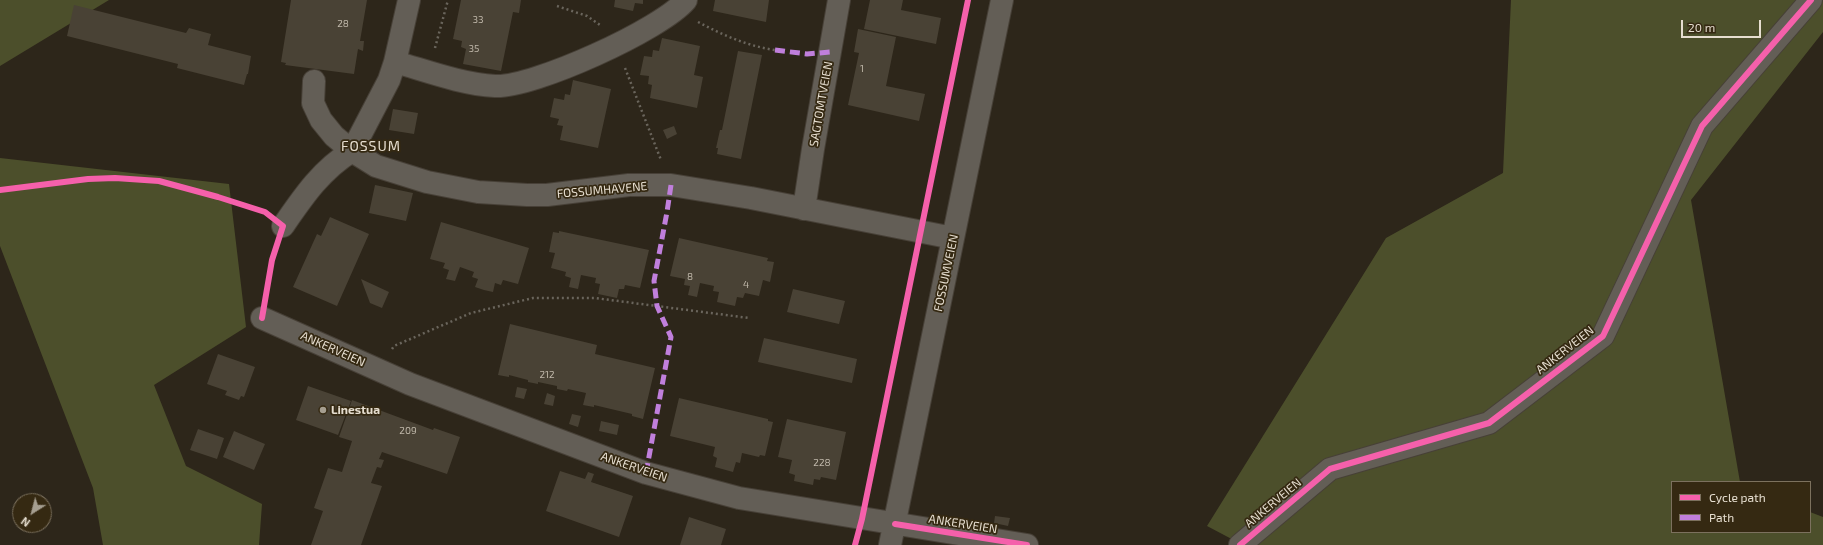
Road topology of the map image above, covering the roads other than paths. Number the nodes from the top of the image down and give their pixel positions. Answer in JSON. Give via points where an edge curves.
{"nodes":[{"id":1,"x":409,"y":0,"type":"edge"},
{"id":2,"x":839,"y":0,"type":"edge"},
{"id":3,"x":1002,"y":0,"type":"edge"},
{"id":4,"x":1811,"y":0,"type":"edge"},
{"id":5,"x":681,"y":5,"type":"edge"},
{"id":6,"x":395,"y":62,"type":"junction"},
{"id":7,"x":314,"y":82,"type":"dead end"},
{"id":8,"x":352,"y":151,"type":"junction"},
{"id":9,"x":804,"y":209,"type":"junction"},
{"id":10,"x":283,"y":226,"type":"dead end"},
{"id":11,"x":953,"y":238,"type":"junction"},
{"id":12,"x":262,"y":318,"type":"dead end"},
{"id":13,"x":895,"y":524,"type":"junction"},
{"id":14,"x":890,"y":545,"type":"edge"},
{"id":15,"x":1027,"y":545,"type":"edge"},
{"id":16,"x":1240,"y":545,"type":"edge"}],
"edges":[{"from":1,"to":6,"type":"street"},
{"from":2,"to":9,"type":"street","name":"SAGTOMTVEIEN"},
{"from":3,"to":11,"type":"street","name":"FOSSUMVEIEN"},
{"from":4,"to":16,"type":"street","name":"ANKERVEIEN","via":[[1702,126],[1603,336],[1489,423],[1330,469]]},
{"from":5,"to":6,"type":"street","via":[[646,29],[616,44],[545,76],[511,85],[472,83]]},
{"from":6,"to":8,"type":"street","via":[[389,80]]},
{"from":7,"to":8,"type":"street","name":"FOSSUMHAVENE","via":[[313,103],[321,120],[334,136]]},
{"from":8,"to":9,"type":"street","name":"FOSSUMHAVENE","via":[[376,166],[402,175],[478,192],[547,195],[629,185],[671,185]]},
{"from":8,"to":10,"type":"street","via":[[337,161],[311,186]]},
{"from":9,"to":11,"type":"street","name":"FOSSUMHAVENE"},
{"from":11,"to":13,"type":"street","name":"FOSSUMVEIEN"},
{"from":12,"to":13,"type":"street","name":"ANKERVEIEN","via":[[410,384],[646,473],[739,498]]},
{"from":13,"to":14,"type":"street","name":"FOSSUMVEIEN"},
{"from":13,"to":15,"type":"street","name":"ANKERVEIEN"}]}
